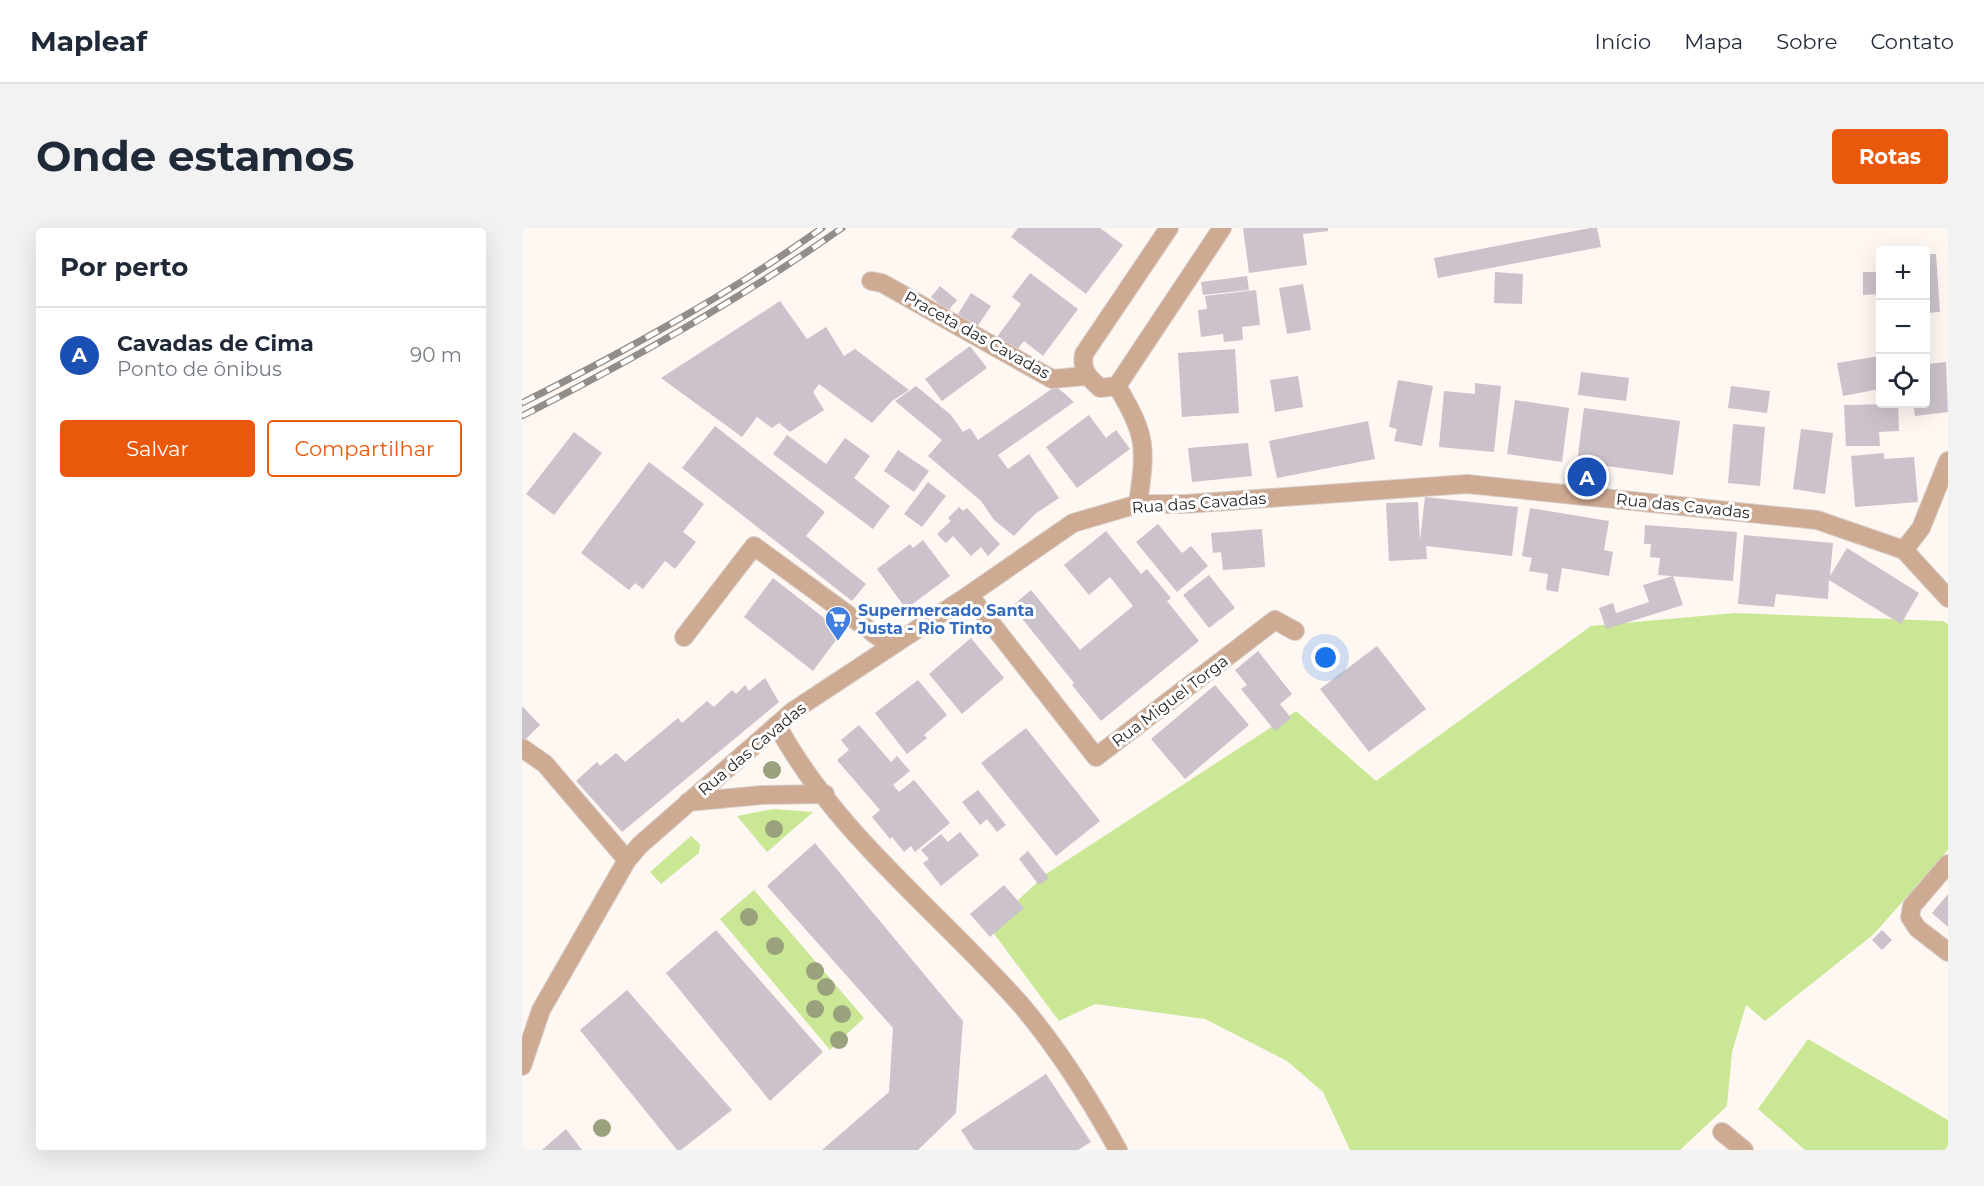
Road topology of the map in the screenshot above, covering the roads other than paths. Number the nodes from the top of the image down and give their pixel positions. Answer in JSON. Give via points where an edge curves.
{"nodes":[{"id":1,"x":1168,"y":228,"type":"edge"},
{"id":2,"x":1222,"y":228,"type":"edge"},
{"id":3,"x":871,"y":281,"type":"dead end"},
{"id":4,"x":1086,"y":376,"type":"junction"},
{"id":5,"x":1117,"y":386,"type":"junction"},
{"id":6,"x":1948,"y":460,"type":"edge"},
{"id":7,"x":1138,"y":504,"type":"junction"},
{"id":8,"x":1904,"y":550,"type":"junction"},
{"id":9,"x":969,"y":595,"type":"junction"},
{"id":10,"x":1948,"y":598,"type":"edge"},
{"id":11,"x":1295,"y":631,"type":"dead end"},
{"id":12,"x":684,"y":637,"type":"dead end"},
{"id":13,"x":891,"y":646,"type":"junction"},
{"id":14,"x":777,"y":725,"type":"junction"},
{"id":15,"x":522,"y":748,"type":"edge"},
{"id":16,"x":825,"y":794,"type":"junction"},
{"id":17,"x":688,"y":802,"type":"junction"},
{"id":18,"x":627,"y":860,"type":"junction"},
{"id":19,"x":1948,"y":864,"type":"edge"},
{"id":20,"x":1948,"y":952,"type":"edge"},
{"id":21,"x":522,"y":1066,"type":"edge"},
{"id":22,"x":1722,"y":1132,"type":"dead end"},
{"id":23,"x":1118,"y":1150,"type":"edge"},
{"id":24,"x":1744,"y":1150,"type":"edge"}],
"edges":[{"from":1,"to":4,"type":"street","via":[[1084,354],[1082,366]]},
{"from":2,"to":5,"type":"street"},
{"from":3,"to":4,"type":"street","name":"Praceta das Cavadas","via":[[882,283],[1052,379]]},
{"from":4,"to":5,"type":"street","name":"Praceta das Cavadas","via":[[1100,388]]},
{"from":5,"to":7,"type":"street","via":[[1137,419],[1145,453]]},
{"from":6,"to":8,"type":"street","via":[[1921,528]]},
{"from":7,"to":8,"type":"street","name":"Rua das Cavadas","via":[[1467,484],[1817,520]]},
{"from":7,"to":9,"type":"street","name":"Rua das Cavadas","via":[[1072,523]]},
{"from":8,"to":10,"type":"street","name":"Rua das Cavadas"},
{"from":9,"to":11,"type":"street","name":"Rua Miguel Torga","via":[[1096,757],[1275,620]]},
{"from":9,"to":13,"type":"street","name":"Rua das Cavadas"},
{"from":12,"to":13,"type":"street","via":[[754,546]]},
{"from":13,"to":14,"type":"street","name":"Rua das Cavadas"},
{"from":14,"to":16,"type":"street","via":[[792,753]]},
{"from":14,"to":17,"type":"street","name":"Rua das Cavadas"},
{"from":15,"to":18,"type":"street","via":[[545,764]]},
{"from":16,"to":17,"type":"street"},
{"from":16,"to":23,"type":"street","via":[[866,846],[1022,1007],[1077,1077]]},
{"from":17,"to":18,"type":"street","name":"Rua das Cavadas"},
{"from":18,"to":21,"type":"street","name":"Rua das Cavadas","via":[[541,1010]]},
{"from":19,"to":20,"type":"street","via":[[1912,906],[1910,917],[1917,928]]},
{"from":22,"to":24,"type":"street"}]}
